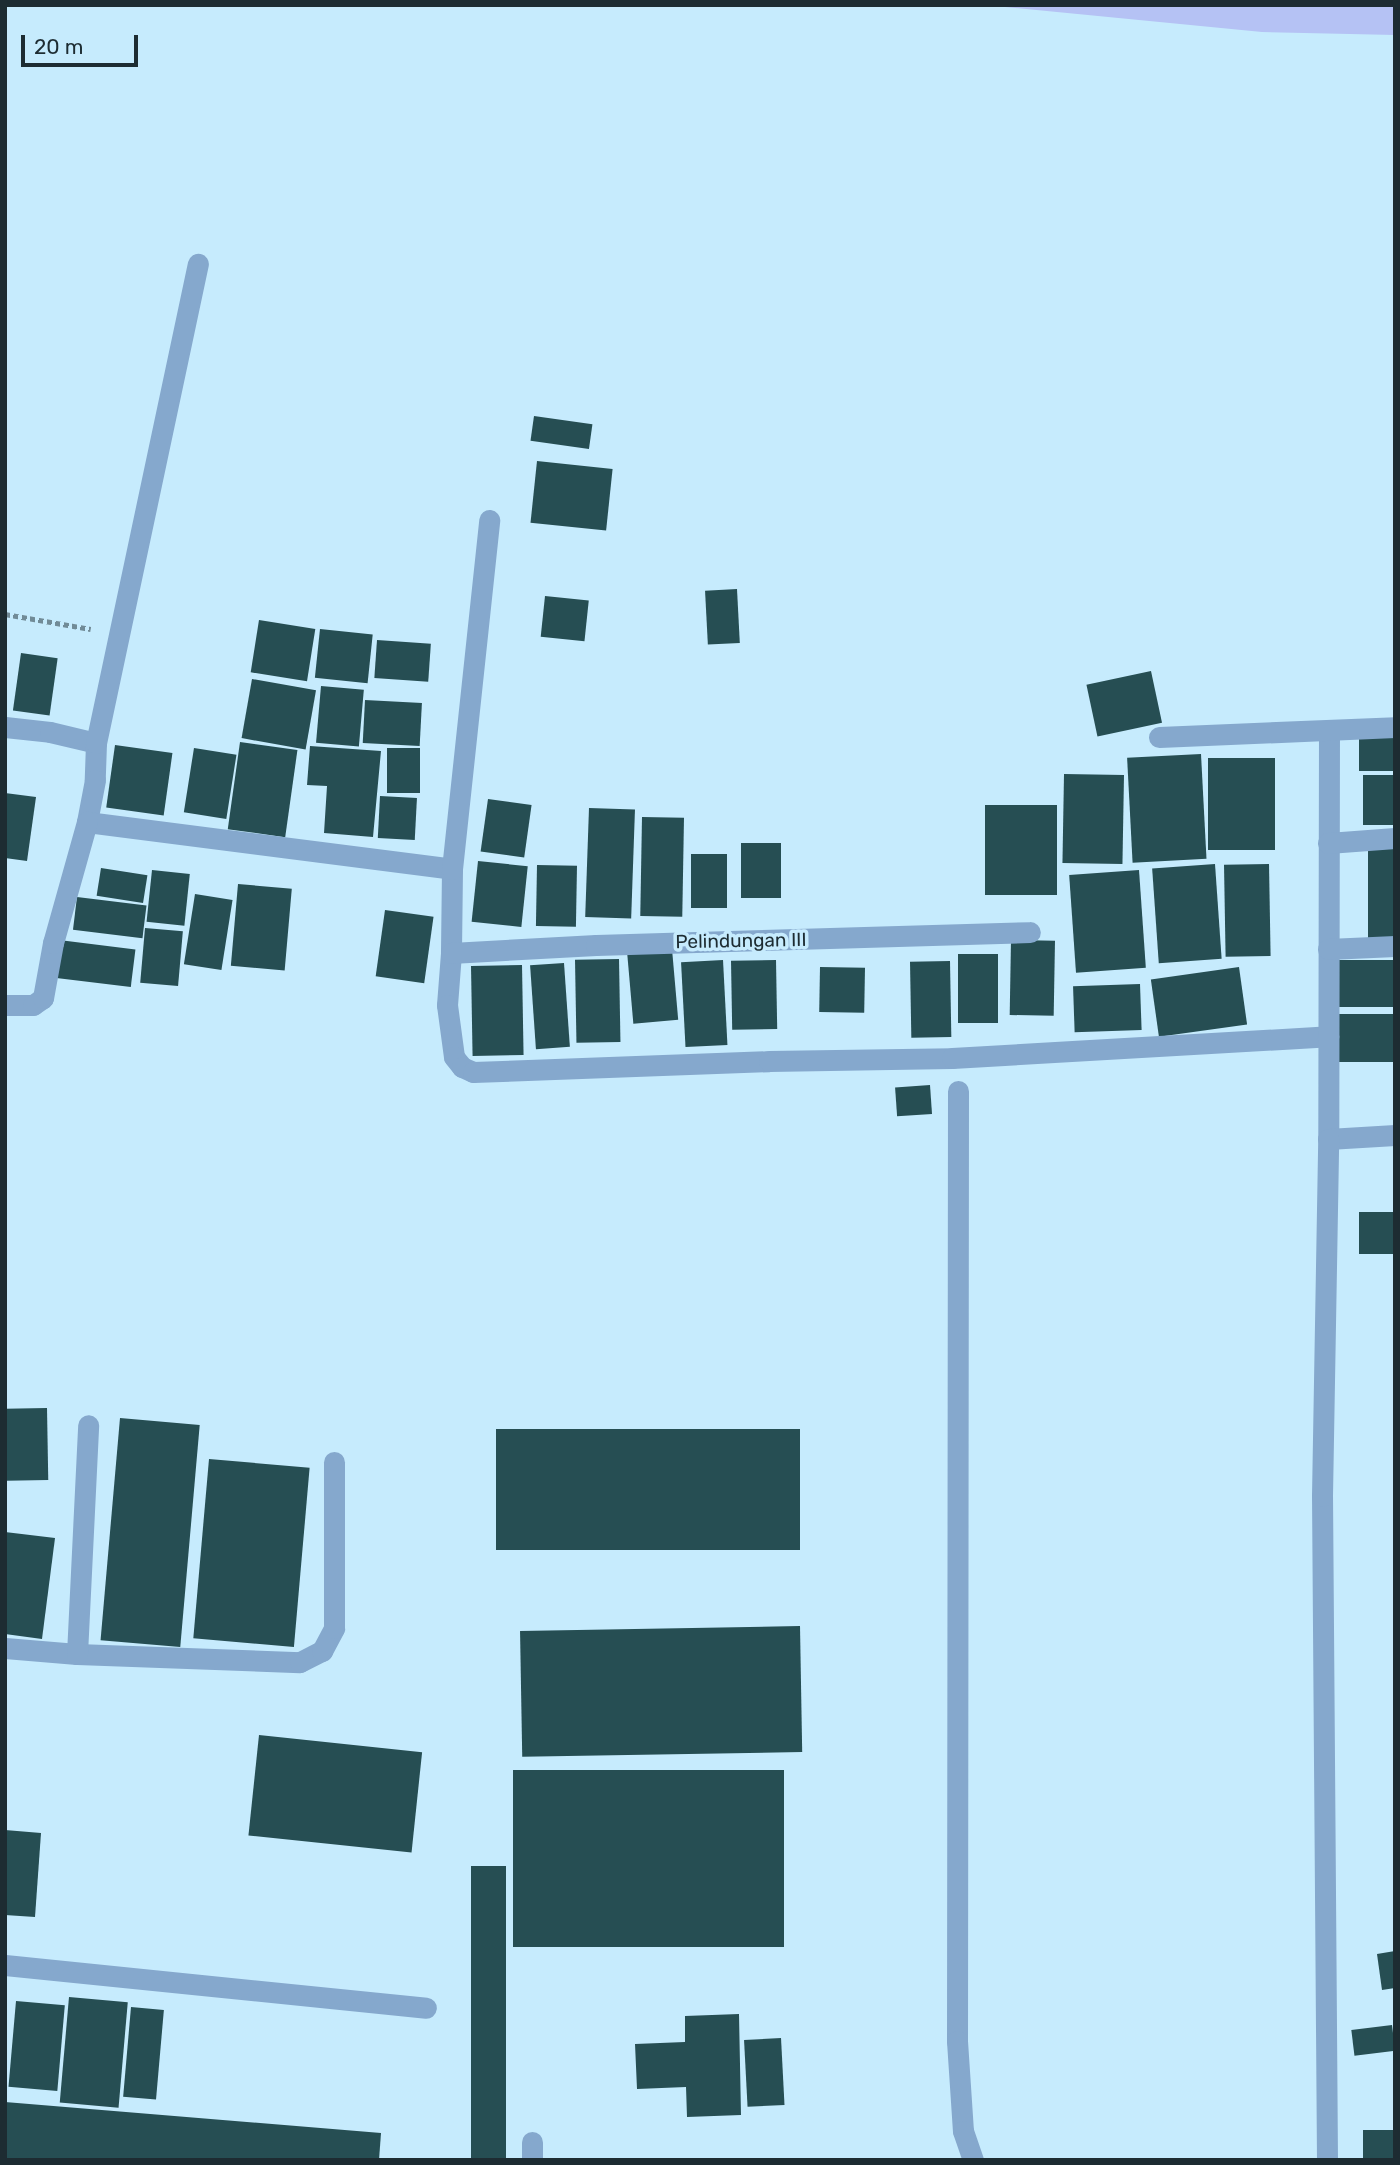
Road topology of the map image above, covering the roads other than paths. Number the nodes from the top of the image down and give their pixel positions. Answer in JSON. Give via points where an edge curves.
{"nodes":[{"id":1,"x":198,"y":264,"type":"dead end"},
{"id":2,"x":489,"y":520,"type":"dead end"},
{"id":3,"x":5,"y":727,"type":"edge"},
{"id":4,"x":1395,"y":727,"type":"edge"},
{"id":5,"x":1329,"y":730,"type":"junction"},
{"id":6,"x":1159,"y":737,"type":"dead end"},
{"id":7,"x":96,"y":743,"type":"junction"},
{"id":8,"x":88,"y":822,"type":"junction"},
{"id":9,"x":1395,"y":838,"type":"edge"},
{"id":10,"x":1328,"y":844,"type":"junction"},
{"id":11,"x":452,"y":869,"type":"junction"},
{"id":12,"x":1030,"y":932,"type":"dead end"},
{"id":13,"x":1395,"y":946,"type":"edge"},
{"id":14,"x":1328,"y":949,"type":"junction"},
{"id":15,"x":452,"y":953,"type":"junction"},
{"id":16,"x":5,"y":1005,"type":"edge"},
{"id":17,"x":1328,"y":1036,"type":"junction"},
{"id":18,"x":958,"y":1091,"type":"dead end"},
{"id":19,"x":1395,"y":1135,"type":"edge"},
{"id":20,"x":1328,"y":1139,"type":"junction"},
{"id":21,"x":88,"y":1424,"type":"dead end"},
{"id":22,"x":334,"y":1462,"type":"dead end"},
{"id":23,"x":5,"y":1648,"type":"edge"},
{"id":24,"x":77,"y":1654,"type":"junction"},
{"id":25,"x":5,"y":1965,"type":"edge"},
{"id":26,"x":426,"y":2008,"type":"dead end"},
{"id":27,"x":973,"y":2160,"type":"edge"},
{"id":28,"x":1327,"y":2160,"type":"edge"}],
"edges":[{"from":1,"to":7,"type":"street"},
{"from":2,"to":11,"type":"street"},
{"from":3,"to":7,"type":"street"},
{"from":4,"to":5,"type":"street"},
{"from":5,"to":6,"type":"street"},
{"from":5,"to":10,"type":"street"},
{"from":7,"to":8,"type":"street"},
{"from":8,"to":11,"type":"street"},
{"from":8,"to":16,"type":"street","via":[[53,943],[43,998],[33,1005]]},
{"from":9,"to":10,"type":"street"},
{"from":10,"to":14,"type":"street"},
{"from":11,"to":15,"type":"street"},
{"from":12,"to":15,"type":"street","name":"Pelindungan III"},
{"from":13,"to":14,"type":"street"},
{"from":14,"to":17,"type":"street"},
{"from":15,"to":17,"type":"street","via":[[447,1005],[454,1057],[473,1072],[952,1058]]},
{"from":17,"to":20,"type":"street"},
{"from":18,"to":27,"type":"street","via":[[957,2040],[963,2131]]},
{"from":19,"to":20,"type":"street"},
{"from":20,"to":28,"type":"street","via":[[1321,1496]]},
{"from":21,"to":24,"type":"street"},
{"from":22,"to":24,"type":"street","via":[[334,1629],[322,1651],[300,1662]]},
{"from":23,"to":24,"type":"street"},
{"from":25,"to":26,"type":"street"}]}
